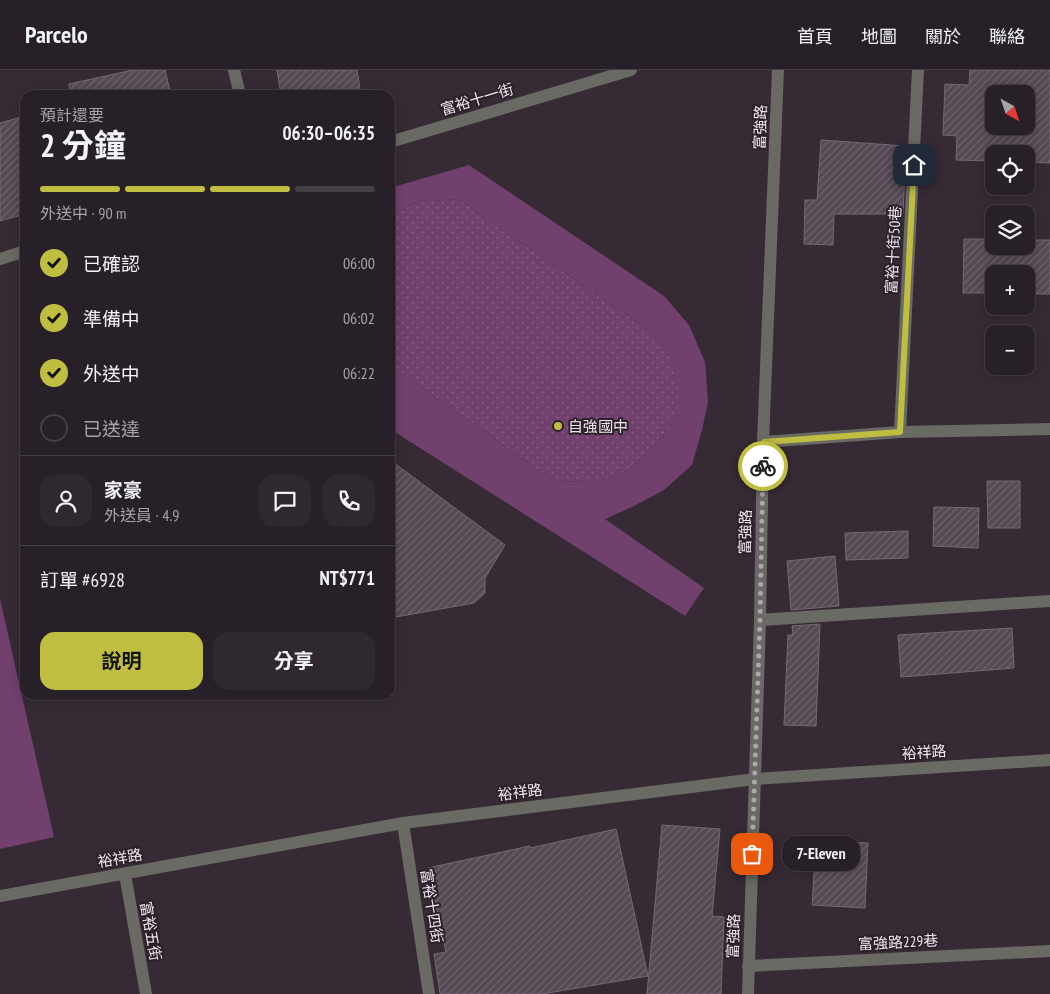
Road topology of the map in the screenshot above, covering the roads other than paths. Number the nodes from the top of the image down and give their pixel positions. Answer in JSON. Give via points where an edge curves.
{"nodes":[{"id":1,"x":234,"y":70,"type":"edge"},
{"id":2,"x":631,"y":70,"type":"edge"},
{"id":3,"x":778,"y":70,"type":"edge"},
{"id":4,"x":918,"y":70,"type":"edge"},
{"id":5,"x":239,"y":90,"type":"edge"},
{"id":6,"x":395,"y":141,"type":"edge"},
{"id":7,"x":20,"y":253,"type":"edge"},
{"id":8,"x":0,"y":259,"type":"edge"},
{"id":9,"x":1050,"y":429,"type":"edge"},
{"id":10,"x":900,"y":432,"type":"junction"},
{"id":11,"x":764,"y":442,"type":"junction"},
{"id":12,"x":1050,"y":601,"type":"edge"},
{"id":13,"x":760,"y":620,"type":"junction"},
{"id":14,"x":1050,"y":760,"type":"edge"},
{"id":15,"x":755,"y":779,"type":"junction"},
{"id":16,"x":403,"y":823,"type":"junction"},
{"id":17,"x":125,"y":874,"type":"junction"},
{"id":18,"x":0,"y":896,"type":"edge"},
{"id":19,"x":1050,"y":951,"type":"edge"},
{"id":20,"x":748,"y":966,"type":"junction"},
{"id":21,"x":146,"y":994,"type":"edge"},
{"id":22,"x":429,"y":994,"type":"edge"},
{"id":23,"x":748,"y":994,"type":"edge"}],
"edges":[{"from":1,"to":5,"type":"street"},
{"from":2,"to":6,"type":"street","name":"富裕十一街"},
{"from":3,"to":11,"type":"street","name":"富強路"},
{"from":4,"to":10,"type":"street","name":"富裕十街50巷"},
{"from":7,"to":8,"type":"street"},
{"from":9,"to":10,"type":"street"},
{"from":10,"to":11,"type":"street"},
{"from":11,"to":13,"type":"street","name":"富強路"},
{"from":12,"to":13,"type":"street"},
{"from":13,"to":15,"type":"street","name":"富強路"},
{"from":14,"to":15,"type":"street","name":"裕祥路"},
{"from":15,"to":16,"type":"street","name":"裕祥路"},
{"from":15,"to":20,"type":"street","name":"富強路"},
{"from":16,"to":17,"type":"street","name":"裕祥路"},
{"from":16,"to":22,"type":"street","name":"富裕十四街"},
{"from":17,"to":18,"type":"street","name":"裕祥路"},
{"from":17,"to":21,"type":"street","name":"富裕五街"},
{"from":19,"to":20,"type":"street","name":"富強路229巷"},
{"from":20,"to":23,"type":"street","name":"富強路"}]}
